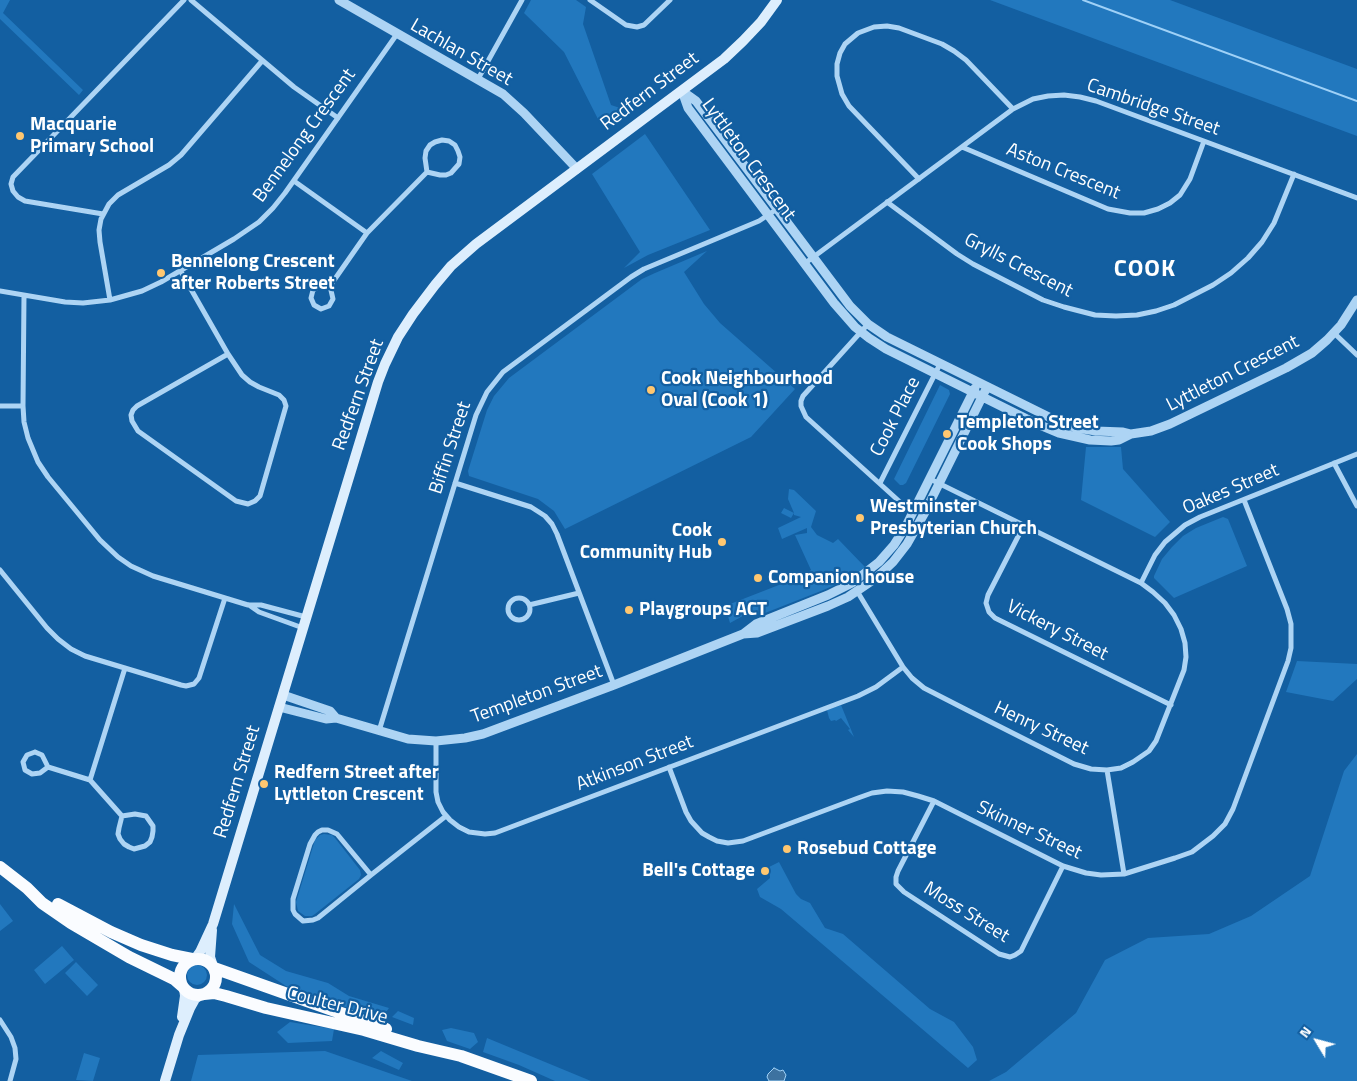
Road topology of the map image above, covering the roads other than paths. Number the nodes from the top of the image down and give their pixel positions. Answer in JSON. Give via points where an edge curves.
{"nodes":[{"id":1,"x":184,"y":0,"type":"edge"},
{"id":2,"x":191,"y":0,"type":"edge"},
{"id":3,"x":339,"y":0,"type":"edge"},
{"id":4,"x":590,"y":0,"type":"edge"},
{"id":5,"x":670,"y":0,"type":"edge"},
{"id":6,"x":777,"y":0,"type":"edge"},
{"id":7,"x":520,"y":1,"type":"edge"},
{"id":8,"x":397,"y":34,"type":"junction"},
{"id":9,"x":262,"y":61,"type":"junction"},
{"id":10,"x":478,"y":79,"type":"junction"},
{"id":11,"x":682,"y":91,"type":"junction"},
{"id":12,"x":1013,"y":109,"type":"junction"},
{"id":13,"x":338,"y":118,"type":"junction"},
{"id":14,"x":1204,"y":141,"type":"junction"},
{"id":15,"x":962,"y":147,"type":"junction"},
{"id":16,"x":577,"y":169,"type":"junction"},
{"id":17,"x":428,"y":172,"type":"junction"},
{"id":18,"x":1294,"y":174,"type":"junction"},
{"id":19,"x":919,"y":179,"type":"junction"},
{"id":20,"x":294,"y":181,"type":"junction"},
{"id":21,"x":1357,"y":198,"type":"edge"},
{"id":22,"x":888,"y":202,"type":"junction"},
{"id":23,"x":777,"y":209,"type":"junction"},
{"id":24,"x":103,"y":214,"type":"junction"},
{"id":25,"x":768,"y":215,"type":"junction"},
{"id":26,"x":367,"y":233,"type":"junction"},
{"id":27,"x":813,"y":258,"type":"junction"},
{"id":28,"x":804,"y":264,"type":"junction"},
{"id":29,"x":180,"y":270,"type":"junction"},
{"id":30,"x":330,"y":286,"type":"junction"},
{"id":31,"x":0,"y":291,"type":"edge"},
{"id":32,"x":24,"y":295,"type":"junction"},
{"id":33,"x":110,"y":300,"type":"junction"},
{"id":34,"x":1357,"y":300,"type":"edge"},
{"id":35,"x":868,"y":324,"type":"junction"},
{"id":36,"x":861,"y":332,"type":"junction"},
{"id":37,"x":1334,"y":333,"type":"junction"},
{"id":38,"x":228,"y":354,"type":"junction"},
{"id":39,"x":1357,"y":355,"type":"edge"},
{"id":40,"x":940,"y":364,"type":"junction"},
{"id":41,"x":935,"y":374,"type":"junction"},
{"id":42,"x":978,"y":383,"type":"junction"},
{"id":43,"x":986,"y":387,"type":"junction"},
{"id":44,"x":973,"y":393,"type":"junction"},
{"id":45,"x":982,"y":397,"type":"junction"},
{"id":46,"x":0,"y":406,"type":"edge"},
{"id":47,"x":23,"y":406,"type":"junction"},
{"id":48,"x":1130,"y":434,"type":"junction"},
{"id":49,"x":1357,"y":454,"type":"edge"},
{"id":50,"x":1334,"y":463,"type":"junction"},
{"id":51,"x":930,"y":479,"type":"junction"},
{"id":52,"x":455,"y":483,"type":"junction"},
{"id":53,"x":880,"y":483,"type":"junction"},
{"id":54,"x":940,"y":483,"type":"junction"},
{"id":55,"x":1244,"y":500,"type":"junction"},
{"id":56,"x":1357,"y":506,"type":"edge"},
{"id":57,"x":915,"y":510,"type":"junction"},
{"id":58,"x":924,"y":514,"type":"junction"},
{"id":59,"x":1024,"y":525,"type":"junction"},
{"id":60,"x":1,"y":574,"type":"edge"},
{"id":61,"x":852,"y":583,"type":"junction"},
{"id":62,"x":1141,"y":583,"type":"junction"},
{"id":63,"x":857,"y":592,"type":"junction"},
{"id":64,"x":579,"y":593,"type":"junction"},
{"id":65,"x":225,"y":598,"type":"junction"},
{"id":66,"x":248,"y":605,"type":"junction"},
{"id":67,"x":529,"y":605,"type":"junction"},
{"id":68,"x":306,"y":617,"type":"junction"},
{"id":69,"x":303,"y":628,"type":"junction"},
{"id":70,"x":743,"y":634,"type":"junction"},
{"id":71,"x":903,"y":667,"type":"junction"},
{"id":72,"x":125,"y":668,"type":"junction"},
{"id":73,"x":614,"y":685,"type":"junction"},
{"id":74,"x":282,"y":695,"type":"junction"},
{"id":75,"x":1171,"y":705,"type":"junction"},
{"id":76,"x":279,"y":707,"type":"junction"},
{"id":77,"x":336,"y":718,"type":"junction"},
{"id":78,"x":379,"y":731,"type":"junction"},
{"id":79,"x":436,"y":741,"type":"junction"},
{"id":80,"x":48,"y":767,"type":"junction"},
{"id":81,"x":669,"y":767,"type":"junction"},
{"id":82,"x":1107,"y":770,"type":"junction"},
{"id":83,"x":90,"y":780,"type":"junction"},
{"id":84,"x":934,"y":801,"type":"junction"},
{"id":85,"x":122,"y":816,"type":"junction"},
{"id":86,"x":446,"y":816,"type":"junction"},
{"id":87,"x":1063,"y":866,"type":"junction"},
{"id":88,"x":0,"y":867,"type":"edge"},
{"id":89,"x":1124,"y":874,"type":"junction"},
{"id":90,"x":371,"y":875,"type":"junction"},
{"id":91,"x":27,"y":888,"type":"junction"},
{"id":92,"x":213,"y":924,"type":"junction"},
{"id":93,"x":193,"y":959,"type":"junction"},
{"id":94,"x":213,"y":967,"type":"junction"},
{"id":95,"x":183,"y":987,"type":"junction"},
{"id":96,"x":203,"y":994,"type":"junction"},
{"id":97,"x":0,"y":1020,"type":"edge"},
{"id":98,"x":179,"y":1035,"type":"junction"},
{"id":99,"x":461,"y":1056,"type":"junction"},
{"id":100,"x":10,"y":1081,"type":"edge"},
{"id":101,"x":165,"y":1081,"type":"edge"},
{"id":102,"x":531,"y":1081,"type":"edge"}],
"edges":[{"from":1,"to":24,"type":"street","via":[[13,177],[13,191],[25,201]]},
{"from":2,"to":9,"type":"street"},
{"from":3,"to":8,"type":"street","name":"Lachlan Street"},
{"from":4,"to":5,"type":"street","via":[[626,25],[637,27],[644,25]]},
{"from":6,"to":11,"type":"main road","name":"Redfern Street","via":[[743,41]]},
{"from":7,"to":10,"type":"street"},
{"from":8,"to":10,"type":"street","name":"Lachlan Street"},
{"from":8,"to":13,"type":"street","name":"Bennelong Crescent"},
{"from":9,"to":13,"type":"street"},
{"from":9,"to":24,"type":"street","via":[[181,155],[118,196]]},
{"from":10,"to":16,"type":"street","name":"Lachlan Street","via":[[510,100]]},
{"from":11,"to":16,"type":"main road","name":"Redfern Street"},
{"from":11,"to":23,"type":"street","name":"Lyttleton Crescent","via":[[696,101]]},
{"from":11,"to":25,"type":"street","name":"Lyttleton Crescent","via":[[688,108]]},
{"from":12,"to":14,"type":"street","name":"Cambridge Street","via":[[1048,96],[1080,97]]},
{"from":12,"to":15,"type":"street","name":"Cambridge Street"},
{"from":12,"to":19,"type":"street","via":[[966,60],[942,44],[886,26],[858,32],[845,44],[837,64],[842,94],[849,106]]},
{"from":13,"to":20,"type":"street","name":"Bennelong Crescent"},
{"from":14,"to":15,"type":"street","name":"Aston Crescent","via":[[1190,179],[1180,195],[1170,204],[1144,213],[1108,209]]},
{"from":14,"to":18,"type":"street","name":"Cambridge Street"},
{"from":15,"to":19,"type":"street","name":"Cambridge Street"},
{"from":16,"to":68,"type":"main road","name":"Redfern Street","via":[[451,266],[398,337],[378,382]]},
{"from":17,"to":17,"type":"street","via":[[425,158],[430,145],[442,140],[455,145],[460,157],[456,169],[446,175]]},
{"from":17,"to":26,"type":"street"},
{"from":18,"to":21,"type":"street","name":"Cambridge Street"},
{"from":18,"to":22,"type":"street","name":"Grylls Crescent","via":[[1274,223],[1262,242],[1232,273],[1174,305],[1136,315],[1095,315],[1044,300],[973,264]]},
{"from":19,"to":22,"type":"street","name":"Cambridge Street"},
{"from":20,"to":26,"type":"street"},
{"from":20,"to":29,"type":"street","name":"Bennelong Crescent","via":[[273,208],[251,228]]},
{"from":22,"to":27,"type":"street","name":"Cambridge Street"},
{"from":23,"to":25,"type":"street","name":"Biffin Street"},
{"from":23,"to":27,"type":"street","name":"Lyttleton Crescent"},
{"from":24,"to":33,"type":"street","via":[[99,230]]},
{"from":25,"to":28,"type":"street","name":"Lyttleton Crescent"},
{"from":25,"to":52,"type":"street","name":"Biffin Street","via":[[751,225],[644,268],[497,378],[479,407]]},
{"from":26,"to":30,"type":"street"},
{"from":27,"to":28,"type":"street","name":"Cambridge Street"},
{"from":27,"to":35,"type":"street","name":"Lyttleton Crescent"},
{"from":28,"to":36,"type":"street","name":"Lyttleton Crescent"},
{"from":29,"to":33,"type":"street","name":"Bennelong Crescent","via":[[142,291]]},
{"from":29,"to":38,"type":"street"},
{"from":30,"to":30,"type":"street","via":[[331,303],[325,308],[317,308],[310,298],[313,290]]},
{"from":31,"to":32,"type":"street","name":"Bennelong Crescent"},
{"from":32,"to":33,"type":"street","name":"Bennelong Crescent","via":[[65,302]]},
{"from":32,"to":47,"type":"street"},
{"from":34,"to":37,"type":"street","name":"Lyttleton Crescent"},
{"from":35,"to":36,"type":"street"},
{"from":35,"to":40,"type":"street","name":"Lyttleton Crescent"},
{"from":36,"to":41,"type":"street","name":"Lyttleton Crescent"},
{"from":36,"to":53,"type":"street","via":[[803,396],[801,406],[806,417]]},
{"from":37,"to":39,"type":"street"},
{"from":37,"to":48,"type":"street","name":"Lyttleton Crescent","via":[[1312,353],[1286,368],[1170,424]]},
{"from":38,"to":38,"type":"street","via":[[242,375],[258,387],[279,395],[286,406],[260,496],[248,504],[236,501],[146,437],[132,421],[133,410],[137,406]]},
{"from":40,"to":41,"type":"street","name":"Cook Place"},
{"from":40,"to":42,"type":"street","name":"Lyttleton Crescent"},
{"from":41,"to":44,"type":"street","name":"Lyttleton Crescent"},
{"from":41,"to":53,"type":"street","name":"Cook Place"},
{"from":42,"to":43,"type":"street","name":"Lyttleton Crescent"},
{"from":42,"to":44,"type":"street","name":"Templeton Street"},
{"from":43,"to":45,"type":"street","name":"Templeton Street"},
{"from":43,"to":48,"type":"street","name":"Lyttleton Crescent","via":[[1058,422],[1077,428]]},
{"from":44,"to":45,"type":"street","name":"Lyttleton Crescent"},
{"from":44,"to":51,"type":"street","name":"Templeton Street"},
{"from":45,"to":48,"type":"street","name":"Lyttleton Crescent","via":[[1070,436],[1111,441]]},
{"from":45,"to":54,"type":"street","name":"Templeton Street"},
{"from":46,"to":47,"type":"street"},
{"from":47,"to":65,"type":"street","via":[[28,438],[38,462],[111,552],[138,570]]},
{"from":49,"to":50,"type":"street","name":"Oakes Street"},
{"from":50,"to":55,"type":"street","name":"Oakes Street"},
{"from":50,"to":56,"type":"street"},
{"from":51,"to":54,"type":"street","name":"Henry Street"},
{"from":51,"to":57,"type":"street","name":"Templeton Street"},
{"from":52,"to":64,"type":"street","via":[[531,507],[545,516],[557,534]]},
{"from":52,"to":78,"type":"street","name":"Biffin Street"},
{"from":53,"to":57,"type":"street","via":[[900,502]]},
{"from":54,"to":58,"type":"street","name":"Templeton Street"},
{"from":54,"to":59,"type":"street","name":"Henry Street"},
{"from":55,"to":62,"type":"street","name":"Oakes Street","via":[[1200,517],[1178,530],[1155,555]]},
{"from":55,"to":89,"type":"street","name":"Skinner Street","via":[[1287,608],[1292,632],[1288,662],[1237,801],[1224,824],[1192,852]]},
{"from":57,"to":58,"type":"street"},
{"from":57,"to":61,"type":"street","name":"Templeton Street","via":[[894,545],[879,562]]},
{"from":58,"to":63,"type":"street","name":"Templeton Street","via":[[893,562]]},
{"from":59,"to":62,"type":"street","name":"Henry Street"},
{"from":59,"to":75,"type":"street","name":"Vickery Street","via":[[988,595],[989,612],[995,618]]},
{"from":60,"to":72,"type":"street","via":[[47,628],[71,649]]},
{"from":61,"to":63,"type":"street","name":"Henry Street"},
{"from":61,"to":70,"type":"street","name":"Templeton Street","via":[[756,624]]},
{"from":62,"to":75,"type":"street","name":"Henry Street","via":[[1165,603],[1185,643],[1184,670]]},
{"from":63,"to":70,"type":"street","name":"Templeton Street","via":[[757,633]]},
{"from":63,"to":71,"type":"street","name":"Henry Street"},
{"from":64,"to":67,"type":"street"},
{"from":64,"to":73,"type":"street"},
{"from":65,"to":66,"type":"street"},
{"from":65,"to":72,"type":"street","via":[[202,670],[194,684],[181,685]]},
{"from":66,"to":68,"type":"street","via":[[261,605]]},
{"from":66,"to":69,"type":"street"},
{"from":67,"to":67,"type":"street","via":[[528,614],[522,619],[514,618],[508,611],[510,602],[517,598]]},
{"from":68,"to":69,"type":"main road","name":"Redfern Street"},
{"from":69,"to":74,"type":"main road","name":"Redfern Street"},
{"from":70,"to":73,"type":"street","name":"Templeton Street"},
{"from":71,"to":81,"type":"street","name":"Atkinson Street","via":[[858,696]]},
{"from":71,"to":82,"type":"street","name":"Henry Street","via":[[924,688],[944,699],[1074,764]]},
{"from":72,"to":83,"type":"street"},
{"from":73,"to":79,"type":"street","name":"Templeton Street","via":[[483,734]]},
{"from":74,"to":76,"type":"main road","name":"Redfern Street"},
{"from":74,"to":77,"type":"street","name":"Templeton Street","via":[[330,711]]},
{"from":75,"to":82,"type":"street","name":"Henry Street","via":[[1160,735],[1148,751],[1121,768]]},
{"from":76,"to":77,"type":"street","name":"Templeton Street","via":[[326,719]]},
{"from":76,"to":92,"type":"main road","name":"Redfern Street"},
{"from":77,"to":78,"type":"street","name":"Templeton Street"},
{"from":78,"to":79,"type":"street","name":"Templeton Street","via":[[408,739]]},
{"from":79,"to":86,"type":"street","via":[[436,792]]},
{"from":80,"to":80,"type":"street","via":[[32,774],[24,766],[25,758],[31,753],[39,753]]},
{"from":80,"to":83,"type":"street"},
{"from":81,"to":84,"type":"street","name":"Skinner Street","via":[[691,821],[712,839],[728,843],[742,841],[872,793],[902,792]]},
{"from":81,"to":86,"type":"street","name":"Atkinson Street","via":[[496,833],[469,832]]},
{"from":82,"to":89,"type":"street"},
{"from":83,"to":85,"type":"street"},
{"from":84,"to":87,"type":"street","name":"Skinner Street"},
{"from":84,"to":87,"type":"street","name":"Moss Street","via":[[898,871],[896,884],[999,954],[1010,957],[1021,950]]},
{"from":85,"to":85,"type":"street","via":[[146,816],[153,826],[150,842],[134,849],[128,847],[118,834]]},
{"from":86,"to":90,"type":"street"},
{"from":87,"to":89,"type":"street","name":"Skinner Street","via":[[1086,873]]},
{"from":88,"to":91,"type":"main road"},
{"from":90,"to":90,"type":"street","via":[[318,918],[303,921],[293,910],[310,844],[314,835],[322,830],[337,834]]},
{"from":91,"to":93,"type":"main road","via":[[141,945]]},
{"from":91,"to":95,"type":"main road","via":[[71,923]]},
{"from":92,"to":93,"type":"main road","name":"Redfern Street","via":[[200,952]]},
{"from":92,"to":94,"type":"main road","name":"Redfern Street","via":[[210,957]]},
{"from":93,"to":94,"type":"main road","via":[[205,960]]},
{"from":93,"to":95,"type":"main road","via":[[182,968],[180,980]]},
{"from":94,"to":96,"type":"main road","via":[[216,980]]},
{"from":94,"to":99,"type":"main road","name":"Coulter Drive"},
{"from":95,"to":96,"type":"main road","via":[[192,994]]},
{"from":95,"to":98,"type":"main road","via":[[185,996]]},
{"from":96,"to":98,"type":"main road","via":[[195,999]]},
{"from":96,"to":99,"type":"main road","name":"Coulter Drive","via":[[214,993]]},
{"from":97,"to":100,"type":"street","via":[[15,1048],[16,1059]]},
{"from":98,"to":101,"type":"main road"},
{"from":99,"to":102,"type":"main road","name":"Coulter Drive"}]}
